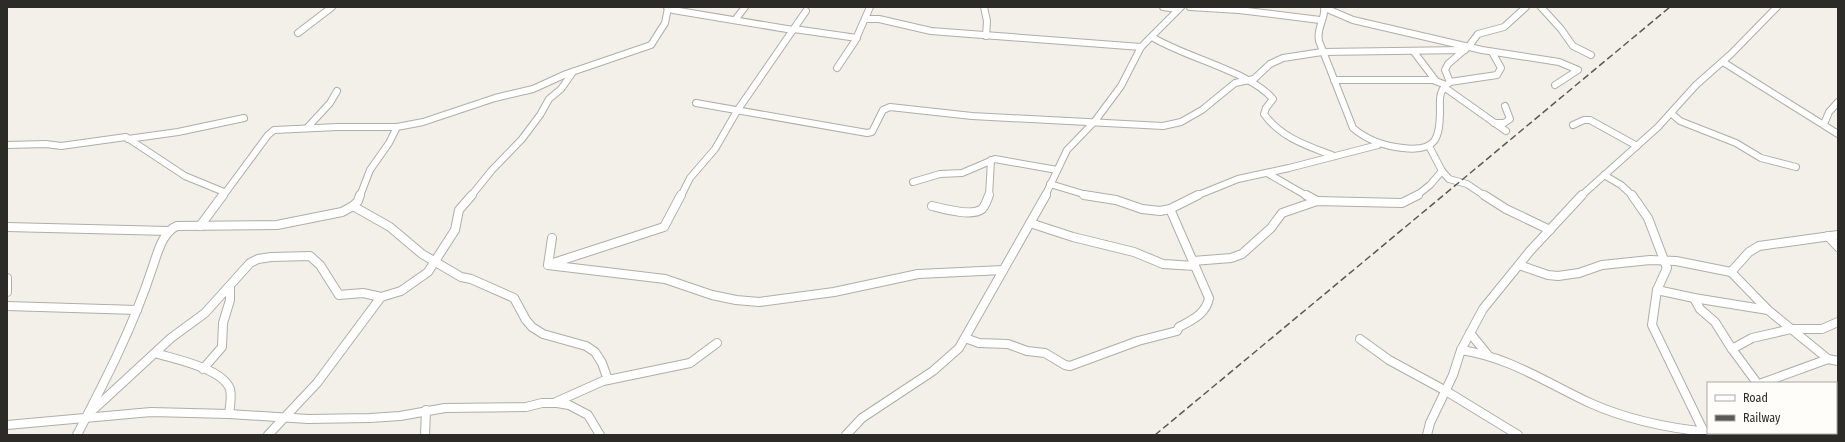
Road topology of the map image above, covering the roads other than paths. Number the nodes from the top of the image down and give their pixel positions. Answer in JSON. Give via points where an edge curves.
{"nodes":[{"id":1,"x":332,"y":7,"type":"edge"},
{"id":2,"x":667,"y":7,"type":"edge"},
{"id":3,"x":745,"y":7,"type":"edge"},
{"id":4,"x":870,"y":7,"type":"edge"},
{"id":5,"x":984,"y":7,"type":"edge"},
{"id":6,"x":1163,"y":7,"type":"edge"},
{"id":7,"x":1190,"y":7,"type":"edge"},
{"id":8,"x":1325,"y":7,"type":"edge"},
{"id":9,"x":1526,"y":7,"type":"edge"},
{"id":10,"x":1541,"y":7,"type":"edge"},
{"id":11,"x":1777,"y":7,"type":"edge"},
{"id":12,"x":1180,"y":8,"type":"edge"},
{"id":13,"x":806,"y":11,"type":"dead end"},
{"id":14,"x":1336,"y":11,"type":"edge"},
{"id":15,"x":865,"y":19,"type":"junction"},
{"id":16,"x":1322,"y":19,"type":"junction"},
{"id":17,"x":735,"y":20,"type":"junction"},
{"id":18,"x":794,"y":30,"type":"junction"},
{"id":19,"x":298,"y":33,"type":"dead end"},
{"id":20,"x":986,"y":36,"type":"junction"},
{"id":21,"x":1152,"y":36,"type":"junction"},
{"id":22,"x":857,"y":38,"type":"junction"},
{"id":23,"x":1141,"y":47,"type":"junction"},
{"id":24,"x":1467,"y":48,"type":"junction"},
{"id":25,"x":1322,"y":52,"type":"junction"},
{"id":26,"x":1414,"y":52,"type":"junction"},
{"id":27,"x":1492,"y":52,"type":"junction"},
{"id":28,"x":1591,"y":55,"type":"dead end"},
{"id":29,"x":1723,"y":62,"type":"junction"},
{"id":30,"x":837,"y":68,"type":"dead end"},
{"id":31,"x":573,"y":72,"type":"junction"},
{"id":32,"x":1249,"y":80,"type":"junction"},
{"id":33,"x":1334,"y":80,"type":"junction"},
{"id":34,"x":1436,"y":81,"type":"junction"},
{"id":35,"x":1447,"y":85,"type":"junction"},
{"id":36,"x":1554,"y":85,"type":"dead end"},
{"id":37,"x":337,"y":90,"type":"dead end"},
{"id":38,"x":1838,"y":102,"type":"edge"},
{"id":39,"x":696,"y":103,"type":"dead end"},
{"id":40,"x":1505,"y":106,"type":"dead end"},
{"id":41,"x":736,"y":111,"type":"junction"},
{"id":42,"x":1671,"y":113,"type":"junction"},
{"id":43,"x":244,"y":118,"type":"dead end"},
{"id":44,"x":1093,"y":122,"type":"junction"},
{"id":45,"x":1494,"y":123,"type":"junction"},
{"id":46,"x":1824,"y":124,"type":"junction"},
{"id":47,"x":1573,"y":125,"type":"dead end"},
{"id":48,"x":396,"y":127,"type":"junction"},
{"id":49,"x":307,"y":128,"type":"junction"},
{"id":50,"x":1506,"y":131,"type":"dead end"},
{"id":51,"x":1838,"y":134,"type":"edge"},
{"id":52,"x":128,"y":139,"type":"junction"},
{"id":53,"x":7,"y":145,"type":"edge"},
{"id":54,"x":1378,"y":145,"type":"junction"},
{"id":55,"x":1637,"y":146,"type":"junction"},
{"id":56,"x":1430,"y":148,"type":"junction"},
{"id":57,"x":1334,"y":156,"type":"junction"},
{"id":58,"x":991,"y":160,"type":"junction"},
{"id":59,"x":1796,"y":167,"type":"dead end"},
{"id":60,"x":1057,"y":170,"type":"junction"},
{"id":61,"x":1442,"y":172,"type":"junction"},
{"id":62,"x":1268,"y":173,"type":"junction"},
{"id":63,"x":1604,"y":174,"type":"junction"},
{"id":64,"x":912,"y":182,"type":"dead end"},
{"id":65,"x":1050,"y":184,"type":"junction"},
{"id":66,"x":224,"y":192,"type":"junction"},
{"id":67,"x":1317,"y":201,"type":"junction"},
{"id":68,"x":353,"y":206,"type":"junction"},
{"id":69,"x":932,"y":206,"type":"dead end"},
{"id":70,"x":1170,"y":209,"type":"junction"},
{"id":71,"x":1030,"y":223,"type":"junction"},
{"id":72,"x":200,"y":226,"type":"junction"},
{"id":73,"x":7,"y":227,"type":"edge"},
{"id":74,"x":1550,"y":230,"type":"junction"},
{"id":75,"x":169,"y":231,"type":"junction"},
{"id":76,"x":1838,"y":235,"type":"edge"},
{"id":77,"x":1828,"y":236,"type":"junction"},
{"id":78,"x":552,"y":238,"type":"dead end"},
{"id":79,"x":1838,"y":247,"type":"edge"},
{"id":80,"x":1664,"y":260,"type":"junction"},
{"id":81,"x":436,"y":261,"type":"junction"},
{"id":82,"x":1194,"y":263,"type":"junction"},
{"id":83,"x":548,"y":265,"type":"junction"},
{"id":84,"x":1519,"y":265,"type":"junction"},
{"id":85,"x":1003,"y":270,"type":"junction"},
{"id":86,"x":1732,"y":272,"type":"junction"},
{"id":87,"x":7,"y":278,"type":"edge"},
{"id":88,"x":230,"y":287,"type":"junction"},
{"id":89,"x":1657,"y":290,"type":"junction"},
{"id":90,"x":7,"y":292,"type":"edge"},
{"id":91,"x":381,"y":297,"type":"junction"},
{"id":92,"x":1694,"y":298,"type":"junction"},
{"id":93,"x":7,"y":306,"type":"edge"},
{"id":94,"x":137,"y":310,"type":"junction"},
{"id":95,"x":1768,"y":310,"type":"junction"},
{"id":96,"x":1838,"y":322,"type":"edge"},
{"id":97,"x":1791,"y":330,"type":"junction"},
{"id":98,"x":1470,"y":333,"type":"junction"},
{"id":99,"x":965,"y":338,"type":"junction"},
{"id":100,"x":1360,"y":339,"type":"dead end"},
{"id":101,"x":717,"y":343,"type":"dead end"},
{"id":102,"x":1732,"y":349,"type":"junction"},
{"id":103,"x":1461,"y":350,"type":"junction"},
{"id":104,"x":155,"y":353,"type":"junction"},
{"id":105,"x":1487,"y":355,"type":"junction"},
{"id":106,"x":1828,"y":359,"type":"junction"},
{"id":107,"x":1838,"y":361,"type":"edge"},
{"id":108,"x":203,"y":369,"type":"junction"},
{"id":109,"x":608,"y":380,"type":"junction"},
{"id":110,"x":1756,"y":382,"type":"edge"},
{"id":111,"x":1765,"y":382,"type":"edge"},
{"id":112,"x":1446,"y":391,"type":"junction"},
{"id":113,"x":554,"y":403,"type":"junction"},
{"id":114,"x":426,"y":410,"type":"junction"},
{"id":115,"x":89,"y":414,"type":"junction"},
{"id":116,"x":229,"y":414,"type":"junction"},
{"id":117,"x":284,"y":418,"type":"junction"},
{"id":118,"x":7,"y":425,"type":"edge"},
{"id":119,"x":1706,"y":432,"type":"edge"},
{"id":120,"x":1747,"y":434,"type":"edge"},
{"id":121,"x":1778,"y":434,"type":"edge"},
{"id":122,"x":77,"y":435,"type":"edge"},
{"id":123,"x":268,"y":435,"type":"edge"},
{"id":124,"x":424,"y":435,"type":"edge"},
{"id":125,"x":600,"y":435,"type":"edge"},
{"id":126,"x":846,"y":435,"type":"edge"},
{"id":127,"x":1427,"y":435,"type":"edge"},
{"id":128,"x":1518,"y":435,"type":"edge"}],
"edges":[{"from":1,"to":19,"type":"street"},
{"from":2,"to":17,"type":"street"},
{"from":2,"to":31,"type":"street","via":[[665,23],[651,45]]},
{"from":3,"to":17,"type":"street"},
{"from":4,"to":15,"type":"street"},
{"from":5,"to":20,"type":"street","via":[[987,21]]},
{"from":6,"to":12,"type":"street"},
{"from":7,"to":16,"type":"street"},
{"from":8,"to":14,"type":"street"},
{"from":8,"to":16,"type":"street"},
{"from":9,"to":24,"type":"street","via":[[1504,27],[1478,34]]},
{"from":10,"to":28,"type":"street","via":[[1573,46]]},
{"from":11,"to":29,"type":"street"},
{"from":12,"to":21,"type":"street"},
{"from":13,"to":18,"type":"street"},
{"from":14,"to":16,"type":"street"},
{"from":14,"to":24,"type":"street","via":[[1353,20]]},
{"from":15,"to":20,"type":"street","via":[[879,19],[931,31]]},
{"from":15,"to":22,"type":"street"},
{"from":16,"to":25,"type":"street","via":[[1317,31]]},
{"from":17,"to":18,"type":"street"},
{"from":18,"to":22,"type":"street"},
{"from":18,"to":41,"type":"street"},
{"from":20,"to":23,"type":"street"},
{"from":21,"to":23,"type":"street"},
{"from":21,"to":32,"type":"street","via":[[1167,46]]},
{"from":22,"to":30,"type":"street"},
{"from":23,"to":44,"type":"street","via":[[1125,81]]},
{"from":24,"to":26,"type":"street"},
{"from":24,"to":27,"type":"street"},
{"from":24,"to":35,"type":"street","via":[[1446,67]]},
{"from":25,"to":26,"type":"street"},
{"from":25,"to":32,"type":"street","via":[[1277,60],[1258,77]]},
{"from":25,"to":33,"type":"street"},
{"from":26,"to":34,"type":"street","via":[[1430,69]]},
{"from":27,"to":35,"type":"street","via":[[1501,68],[1497,75]]},
{"from":27,"to":36,"type":"street","via":[[1559,62],[1578,70]]},
{"from":29,"to":42,"type":"street"},
{"from":29,"to":46,"type":"street"},
{"from":31,"to":48,"type":"street","via":[[533,89],[495,98],[423,122]]},
{"from":31,"to":81,"type":"street","via":[[561,89],[548,99],[540,115],[522,139],[459,210],[455,230]]},
{"from":32,"to":44,"type":"street","via":[[1235,83],[1202,110],[1172,125]]},
{"from":32,"to":57,"type":"street","via":[[1273,99],[1264,114],[1272,126]]},
{"from":33,"to":34,"type":"street"},
{"from":33,"to":54,"type":"street","via":[[1353,128]]},
{"from":34,"to":35,"type":"street"},
{"from":35,"to":45,"type":"street"},
{"from":35,"to":56,"type":"street","via":[[1440,94],[1438,136]]},
{"from":37,"to":49,"type":"street","via":[[330,103]]},
{"from":38,"to":46,"type":"street","via":[[1832,107]]},
{"from":39,"to":41,"type":"street"},
{"from":40,"to":45,"type":"street","via":[[1510,119]]},
{"from":41,"to":44,"type":"street","via":[[867,133],[872,132],[883,110],[890,107],[972,116]]},
{"from":41,"to":83,"type":"street","via":[[715,149],[690,178],[664,227]]},
{"from":42,"to":55,"type":"street"},
{"from":42,"to":59,"type":"street","via":[[1680,121],[1736,143],[1761,158]]},
{"from":43,"to":52,"type":"street","via":[[178,132]]},
{"from":44,"to":60,"type":"street","via":[[1067,150]]},
{"from":45,"to":50,"type":"street"},
{"from":46,"to":51,"type":"street"},
{"from":47,"to":55,"type":"street","via":[[1590,120]]},
{"from":48,"to":49,"type":"street"},
{"from":48,"to":68,"type":"street","via":[[389,143],[370,170],[358,201]]},
{"from":49,"to":66,"type":"street","via":[[271,132]]},
{"from":52,"to":53,"type":"street","via":[[122,137],[60,146]]},
{"from":52,"to":66,"type":"street","via":[[178,172]]},
{"from":54,"to":56,"type":"street","via":[[1408,150]]},
{"from":54,"to":57,"type":"street"},
{"from":55,"to":63,"type":"street"},
{"from":56,"to":61,"type":"street"},
{"from":57,"to":62,"type":"street"},
{"from":58,"to":60,"type":"street","via":[[1002,159]]},
{"from":58,"to":64,"type":"street","via":[[962,173],[940,174]]},
{"from":58,"to":69,"type":"street","via":[[988,198],[982,210],[970,213]]},
{"from":60,"to":65,"type":"street"},
{"from":61,"to":67,"type":"street","via":[[1410,201],[1402,203]]},
{"from":61,"to":74,"type":"street","via":[[1449,179],[1467,184],[1506,209]]},
{"from":62,"to":67,"type":"street"},
{"from":62,"to":70,"type":"street","via":[[1221,185],[1182,201]]},
{"from":63,"to":74,"type":"street"},
{"from":63,"to":80,"type":"street","via":[[1635,197],[1650,222]]},
{"from":65,"to":70,"type":"street","via":[[1081,194],[1116,200],[1152,212]]},
{"from":65,"to":71,"type":"street"},
{"from":66,"to":72,"type":"street"},
{"from":67,"to":82,"type":"street","via":[[1282,213],[1271,228],[1242,254]]},
{"from":68,"to":72,"type":"street","via":[[331,215],[277,225]]},
{"from":68,"to":81,"type":"street","via":[[390,227],[411,246]]},
{"from":70,"to":82,"type":"street"},
{"from":71,"to":82,"type":"street","via":[[1134,252],[1163,264],[1180,266]]},
{"from":71,"to":85,"type":"street"},
{"from":72,"to":75,"type":"street","via":[[177,226]]},
{"from":73,"to":75,"type":"street"},
{"from":74,"to":84,"type":"street"},
{"from":75,"to":94,"type":"street"},
{"from":76,"to":77,"type":"street"},
{"from":77,"to":79,"type":"street"},
{"from":77,"to":86,"type":"street","via":[[1759,246],[1749,252]]},
{"from":78,"to":83,"type":"street"},
{"from":80,"to":84,"type":"street","via":[[1602,265],[1568,276],[1548,275]]},
{"from":80,"to":86,"type":"street"},
{"from":80,"to":89,"type":"street","via":[[1666,268]]},
{"from":81,"to":91,"type":"street","via":[[428,272],[401,291]]},
{"from":81,"to":109,"type":"street","via":[[461,277],[514,298],[519,302],[525,319],[542,333],[573,340],[588,347],[604,364]]},
{"from":82,"to":99,"type":"street","via":[[1209,298],[1208,306],[1201,314],[1179,327],[1177,331],[1138,341],[1074,365],[1065,365],[1044,353],[1027,351],[1008,344]]},
{"from":83,"to":85,"type":"street","via":[[665,279],[712,295],[759,302],[834,292],[918,274]]},
{"from":84,"to":98,"type":"street","via":[[1491,298]]},
{"from":85,"to":99,"type":"street"},
{"from":86,"to":95,"type":"street"},
{"from":87,"to":90,"type":"street"},
{"from":88,"to":91,"type":"street","via":[[253,261],[304,255],[313,257],[339,295],[363,294]]},
{"from":88,"to":104,"type":"street","via":[[205,313]]},
{"from":88,"to":108,"type":"street","via":[[230,300],[223,323],[222,347]]},
{"from":89,"to":92,"type":"street"},
{"from":89,"to":119,"type":"street","via":[[1652,325]]},
{"from":91,"to":117,"type":"street","via":[[317,382]]},
{"from":92,"to":95,"type":"street"},
{"from":92,"to":102,"type":"street","via":[[1700,309],[1715,322]]},
{"from":93,"to":94,"type":"street"},
{"from":94,"to":115,"type":"street"},
{"from":95,"to":97,"type":"street"},
{"from":96,"to":97,"type":"street","via":[[1822,329]]},
{"from":97,"to":102,"type":"street","via":[[1752,338]]},
{"from":97,"to":106,"type":"street"},
{"from":98,"to":103,"type":"street"},
{"from":98,"to":105,"type":"street"},
{"from":99,"to":126,"type":"street","via":[[949,359],[862,418]]},
{"from":100,"to":112,"type":"street","via":[[1388,360]]},
{"from":101,"to":109,"type":"street","via":[[690,363]]},
{"from":102,"to":110,"type":"street"},
{"from":103,"to":105,"type":"street"},
{"from":103,"to":112,"type":"street"},
{"from":104,"to":108,"type":"street"},
{"from":104,"to":115,"type":"street"},
{"from":105,"to":119,"type":"street","via":[[1630,419],[1680,430]]},
{"from":106,"to":107,"type":"street"},
{"from":106,"to":111,"type":"street"},
{"from":108,"to":116,"type":"street","via":[[219,376],[229,387]]},
{"from":109,"to":113,"type":"street"},
{"from":112,"to":127,"type":"street","via":[[1430,423]]},
{"from":112,"to":128,"type":"street"},
{"from":113,"to":114,"type":"street","via":[[526,407]]},
{"from":113,"to":125,"type":"street","via":[[581,410],[588,415]]},
{"from":114,"to":117,"type":"street","via":[[400,416],[370,418]]},
{"from":114,"to":124,"type":"street"},
{"from":115,"to":116,"type":"street"},
{"from":115,"to":118,"type":"street"},
{"from":115,"to":122,"type":"street"},
{"from":116,"to":117,"type":"street"},
{"from":117,"to":123,"type":"street"},
{"from":120,"to":121,"type":"street"}]}
